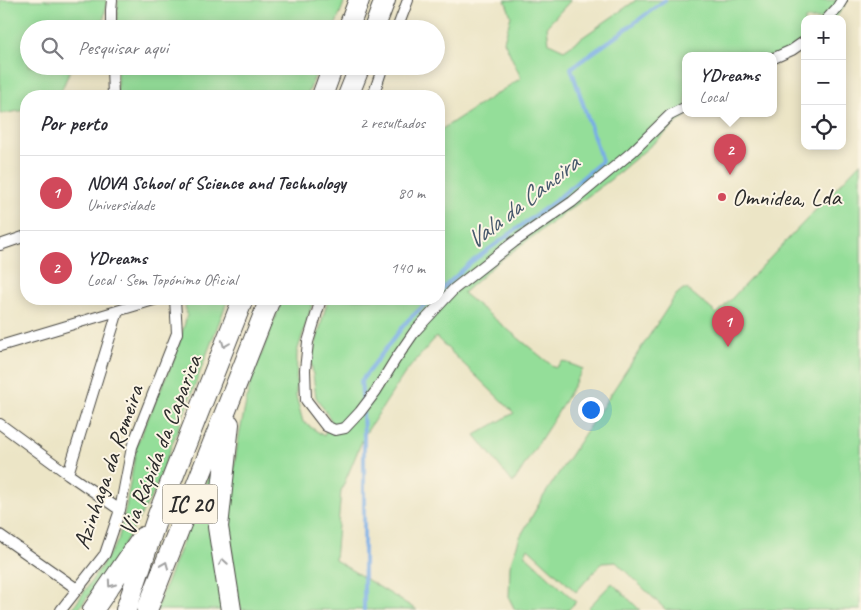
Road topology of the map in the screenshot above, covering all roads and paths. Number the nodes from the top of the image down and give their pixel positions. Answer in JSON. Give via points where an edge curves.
{"nodes":[{"id":1,"x":112,"y":0,"type":"edge"},
{"id":2,"x":359,"y":0,"type":"edge"},
{"id":3,"x":385,"y":0,"type":"edge"},
{"id":4,"x":408,"y":0,"type":"edge"},
{"id":5,"x":842,"y":0,"type":"edge"},
{"id":6,"x":831,"y":15,"type":"edge"},
{"id":7,"x":111,"y":20,"type":"edge"},
{"id":8,"x":351,"y":20,"type":"edge"},
{"id":9,"x":377,"y":20,"type":"edge"},
{"id":10,"x":400,"y":20,"type":"edge"},
{"id":11,"x":801,"y":44,"type":"edge"},
{"id":12,"x":777,"y":57,"type":"edge"},
{"id":13,"x":112,"y":75,"type":"edge"},
{"id":14,"x":330,"y":75,"type":"edge"},
{"id":15,"x":356,"y":75,"type":"edge"},
{"id":16,"x":380,"y":75,"type":"edge"},
{"id":17,"x":113,"y":90,"type":"edge"},
{"id":18,"x":324,"y":90,"type":"edge"},
{"id":19,"x":350,"y":90,"type":"edge"},
{"id":20,"x":375,"y":90,"type":"edge"},
{"id":21,"x":682,"y":109,"type":"edge"},
{"id":22,"x":20,"y":238,"type":"edge"},
{"id":23,"x":0,"y":245,"type":"edge"},
{"id":24,"x":445,"y":299,"type":"edge"},
{"id":25,"x":136,"y":305,"type":"edge"},
{"id":26,"x":175,"y":305,"type":"edge"},
{"id":27,"x":241,"y":305,"type":"edge"},
{"id":28,"x":268,"y":305,"type":"edge"},
{"id":29,"x":319,"y":305,"type":"edge"},
{"id":30,"x":439,"y":305,"type":"edge"},
{"id":31,"x":118,"y":310,"type":"junction"},
{"id":32,"x":0,"y":346,"type":"edge"},
{"id":33,"x":232,"y":398,"type":"junction"},
{"id":34,"x":0,"y":424,"type":"edge"},
{"id":35,"x":68,"y":474,"type":"junction"},
{"id":36,"x":120,"y":510,"type":"junction"},
{"id":37,"x":158,"y":515,"type":"junction"},
{"id":38,"x":0,"y":535,"type":"edge"},
{"id":39,"x":78,"y":588,"type":"junction"},
{"id":40,"x":61,"y":610,"type":"edge"},
{"id":41,"x":93,"y":610,"type":"edge"},
{"id":42,"x":126,"y":610,"type":"edge"},
{"id":43,"x":148,"y":610,"type":"edge"},
{"id":44,"x":232,"y":610,"type":"edge"}],
"edges":[{"from":1,"to":7,"type":"street"},
{"from":2,"to":8,"type":"highway"},
{"from":3,"to":9,"type":"highway"},
{"from":4,"to":10,"type":"street"},
{"from":5,"to":6,"type":"street"},
{"from":11,"to":12,"type":"street"},
{"from":13,"to":17,"type":"street"},
{"from":14,"to":18,"type":"highway"},
{"from":15,"to":19,"type":"highway"},
{"from":16,"to":20,"type":"street"},
{"from":21,"to":24,"type":"street","via":[[670,115],[572,202],[514,242]]},
{"from":22,"to":23,"type":"street"},
{"from":25,"to":31,"type":"street"},
{"from":26,"to":36,"type":"street","name":"Azinhaga da Romeira","via":[[177,333],[132,447]]},
{"from":27,"to":37,"type":"highway","name":"Via Rápida da Caparica","one_way":true},
{"from":28,"to":33,"type":"highway","name":"Via Rápida da Caparica"},
{"from":29,"to":30,"type":"street","via":[[308,342],[306,400],[326,426],[335,430],[345,428],[360,412],[415,331]]},
{"from":31,"to":32,"type":"street"},
{"from":31,"to":35,"type":"street"},
{"from":43,"to":33,"type":"highway","name":"Via Rápida da Caparica","number":"IC 20","one_way":true},
{"from":44,"to":33,"type":"highway","one_way":true,"via":[[218,527]]},
{"from":34,"to":35,"type":"street"},
{"from":35,"to":36,"type":"street"},
{"from":36,"to":39,"type":"street","name":"Azinhaga da Romeira","via":[[104,554]]},
{"from":37,"to":41,"type":"highway","one_way":true},
{"from":37,"to":42,"type":"highway","name":"Via Rápida da Caparica","number":"IC 20"},
{"from":38,"to":39,"type":"street"},
{"from":39,"to":40,"type":"street","name":"Azinhaga da Romeira"}]}
